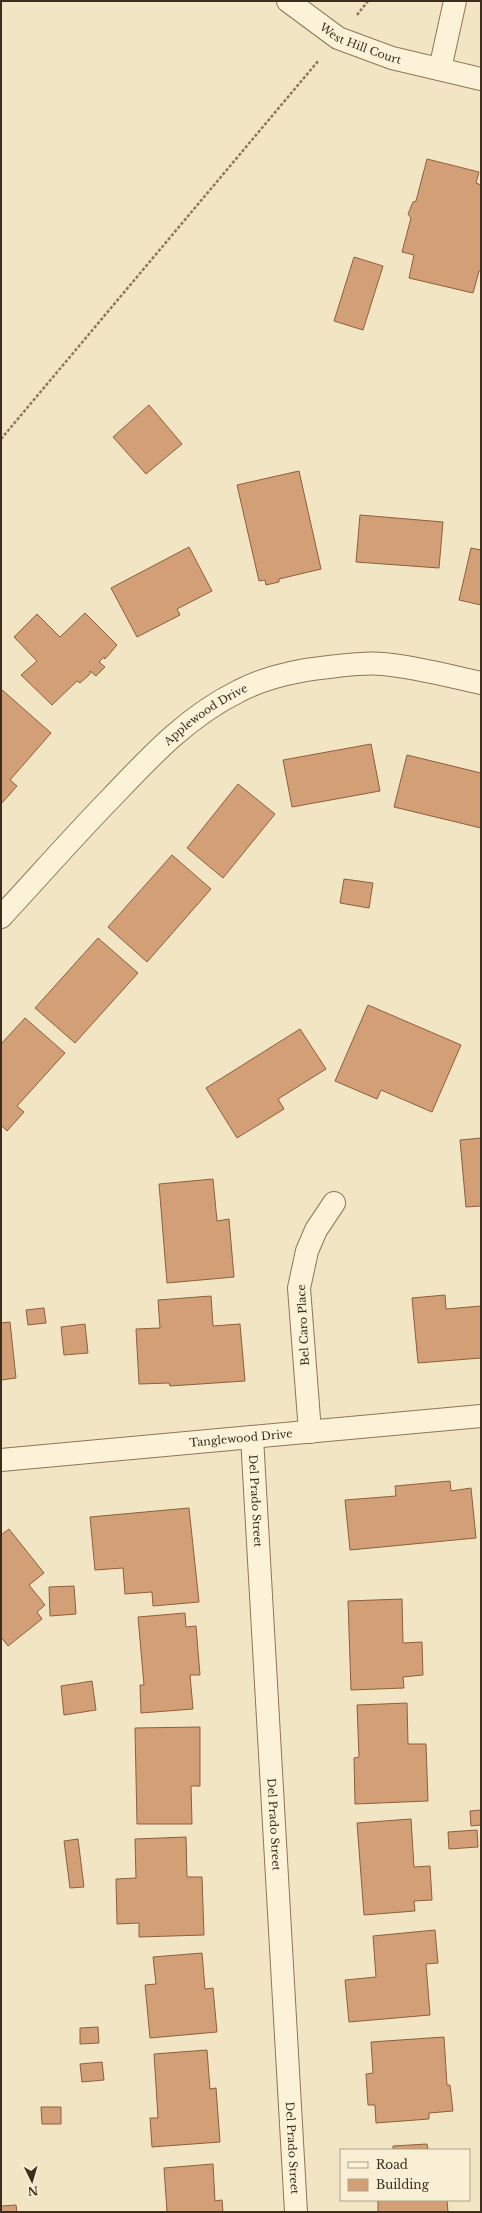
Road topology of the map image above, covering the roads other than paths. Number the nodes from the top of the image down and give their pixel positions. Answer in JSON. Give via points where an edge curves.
{"nodes":[{"id":1,"x":288,"y":1,"type":"edge"},
{"id":2,"x":455,"y":1,"type":"edge"},
{"id":3,"x":440,"y":69,"type":"junction"},
{"id":4,"x":481,"y":80,"type":"edge"},
{"id":5,"x":481,"y":683,"type":"edge"},
{"id":6,"x":1,"y":917,"type":"edge"},
{"id":7,"x":334,"y":1203,"type":"dead end"},
{"id":8,"x":481,"y":1416,"type":"edge"},
{"id":9,"x":310,"y":1432,"type":"junction"},
{"id":10,"x":252,"y":1437,"type":"junction"},
{"id":11,"x":1,"y":1460,"type":"edge"},
{"id":12,"x":296,"y":2212,"type":"edge"}],
"edges":[{"from":1,"to":3,"type":"street","name":"West Hill Court","via":[[338,38],[392,58]]},
{"from":2,"to":3,"type":"street"},
{"from":3,"to":4,"type":"street","name":"West Hill Court"},
{"from":5,"to":6,"type":"street","name":"Applewood Drive","via":[[383,664],[358,664],[318,668],[285,675],[260,681],[239,690],[176,731]]},
{"from":7,"to":9,"type":"street","name":"Bel Caro Place","via":[[316,1230],[307,1251],[299,1288]]},
{"from":8,"to":9,"type":"street","name":"Tanglewood Drive"},
{"from":9,"to":10,"type":"street","name":"Tanglewood Drive"},
{"from":10,"to":11,"type":"street","name":"Tanglewood Drive"},
{"from":10,"to":12,"type":"street","name":"Del Prado Street"}]}
